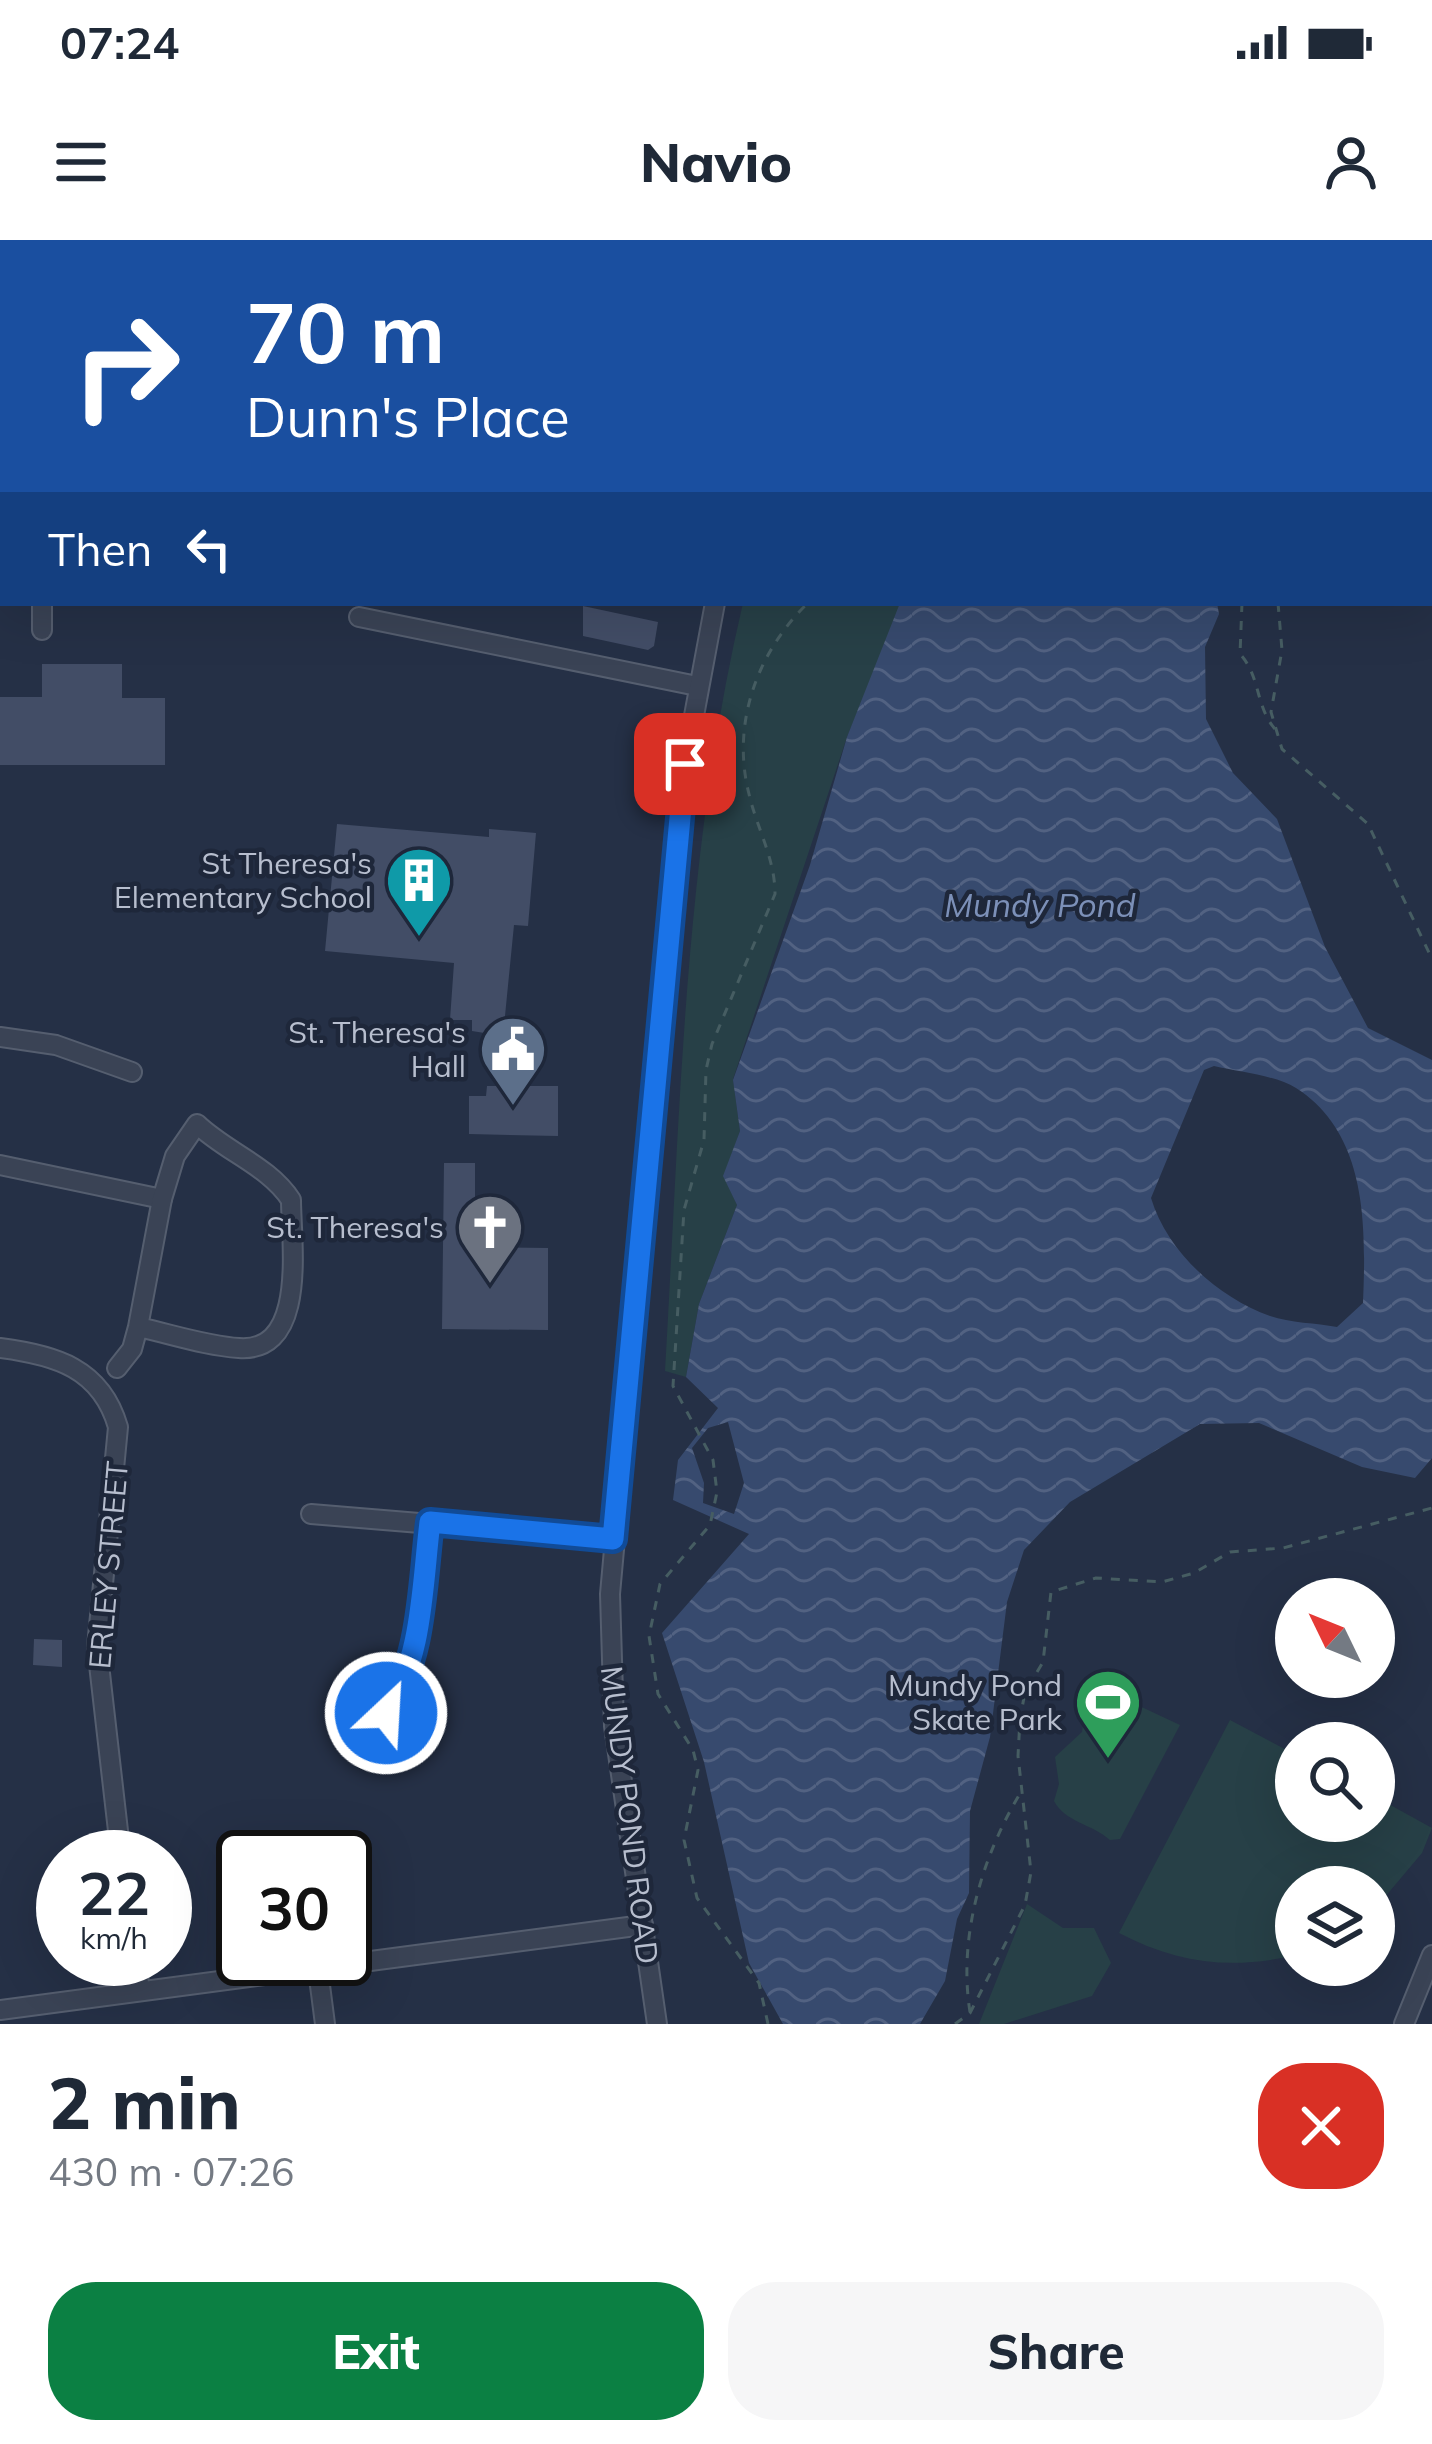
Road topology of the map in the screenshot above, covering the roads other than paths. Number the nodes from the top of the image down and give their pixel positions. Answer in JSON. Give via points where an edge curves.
{"nodes":[{"id":1,"x":42,"y":606,"type":"edge"},
{"id":2,"x":714,"y":606,"type":"edge"},
{"id":3,"x":358,"y":617,"type":"dead end"},
{"id":4,"x":42,"y":630,"type":"dead end"},
{"id":5,"x":697,"y":686,"type":"junction"},
{"id":6,"x":0,"y":1037,"type":"edge"},
{"id":7,"x":132,"y":1072,"type":"dead end"},
{"id":8,"x":0,"y":1165,"type":"edge"},
{"id":9,"x":162,"y":1198,"type":"junction"},
{"id":10,"x":138,"y":1327,"type":"junction"},
{"id":11,"x":0,"y":1348,"type":"edge"},
{"id":12,"x":117,"y":1367,"type":"dead end"},
{"id":13,"x":311,"y":1514,"type":"dead end"},
{"id":14,"x":430,"y":1522,"type":"junction"},
{"id":15,"x":613,"y":1539,"type":"junction"},
{"id":16,"x":368,"y":1738,"type":"dead end"},
{"id":17,"x":118,"y":1830,"type":"edge"},
{"id":18,"x":643,"y":1925,"type":"junction"},
{"id":19,"x":1432,"y":1955,"type":"edge"},
{"id":20,"x":372,"y":1963,"type":"edge"},
{"id":21,"x":216,"y":1982,"type":"edge"},
{"id":22,"x":139,"y":1986,"type":"edge"},
{"id":23,"x":320,"y":1986,"type":"edge"},
{"id":24,"x":140,"y":1991,"type":"junction"},
{"id":25,"x":0,"y":2010,"type":"edge"},
{"id":26,"x":326,"y":2024,"type":"edge"},
{"id":27,"x":657,"y":2024,"type":"edge"},
{"id":28,"x":1404,"y":2024,"type":"edge"}],
"edges":[{"from":1,"to":4,"type":"street"},
{"from":2,"to":5,"type":"street","name":"MUNDY POND ROAD"},
{"from":3,"to":5,"type":"street"},
{"from":5,"to":15,"type":"street","name":"MUNDY POND ROAD"},
{"from":6,"to":7,"type":"street"},
{"from":8,"to":9,"type":"street"},
{"from":9,"to":10,"type":"street"},
{"from":9,"to":10,"type":"street","via":[[175,1156],[197,1124],[266,1173],[290,1200],[289,1305],[280,1330],[243,1349]]},
{"from":10,"to":12,"type":"street"},
{"from":11,"to":17,"type":"street","name":"ERLEY STREET","via":[[83,1372],[118,1427],[98,1647]]},
{"from":13,"to":14,"type":"street"},
{"from":14,"to":15,"type":"street"},
{"from":14,"to":16,"type":"street","via":[[403,1688]]},
{"from":15,"to":18,"type":"street","name":"MUNDY POND ROAD","via":[[614,1726]]},
{"from":18,"to":20,"type":"street"},
{"from":18,"to":27,"type":"street","name":"MUNDY POND ROAD"},
{"from":19,"to":28,"type":"street"},
{"from":21,"to":24,"type":"street"},
{"from":22,"to":24,"type":"street"},
{"from":23,"to":26,"type":"street"},
{"from":24,"to":25,"type":"street"}]}
